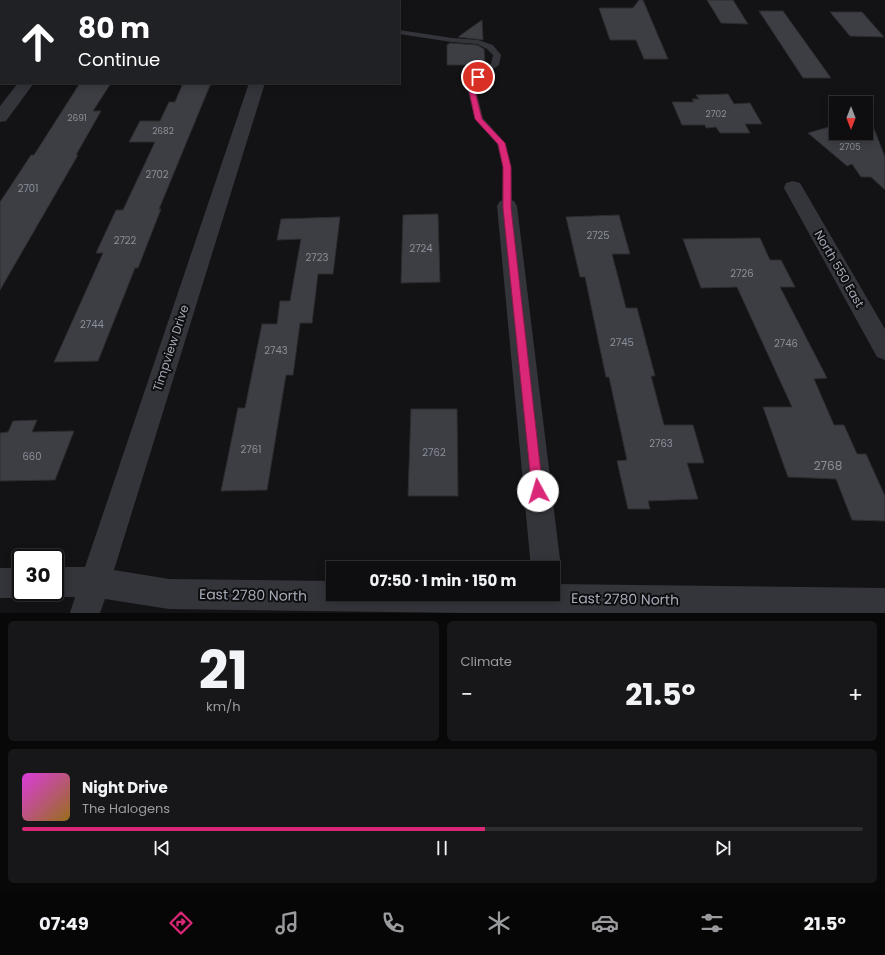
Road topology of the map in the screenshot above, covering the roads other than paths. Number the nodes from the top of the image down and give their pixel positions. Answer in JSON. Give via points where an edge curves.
{"nodes":[{"id":1,"x":400,"y":32,"type":"edge"},
{"id":2,"x":25,"y":84,"type":"edge"},
{"id":3,"x":257,"y":84,"type":"edge"},
{"id":4,"x":0,"y":117,"type":"edge"},
{"id":5,"x":793,"y":188,"type":"dead end"},
{"id":6,"x":507,"y":206,"type":"joint"},
{"id":7,"x":885,"y":350,"type":"edge"},
{"id":8,"x":545,"y":561,"type":"edge"},
{"id":9,"x":64,"y":582,"type":"edge"},
{"id":10,"x":96,"y":582,"type":"junction"},
{"id":11,"x":0,"y":583,"type":"edge"},
{"id":12,"x":12,"y":583,"type":"edge"},
{"id":13,"x":326,"y":595,"type":"edge"},
{"id":14,"x":560,"y":596,"type":"edge"},
{"id":15,"x":885,"y":603,"type":"edge"},
{"id":16,"x":85,"y":613,"type":"edge"}],
"edges":[{"from":1,"to":6,"type":"lane","via":[[478,42],[490,47],[497,55],[495,65],[478,77],[472,91],[479,119],[501,143],[507,167]]},
{"from":2,"to":4,"type":"street"},
{"from":3,"to":10,"type":"street","name":"Timpview Drive"},
{"from":5,"to":7,"type":"street","name":"North 550 East"},
{"from":6,"to":8,"type":"street"},
{"from":9,"to":10,"type":"street","name":"East 2780 North"},
{"from":10,"to":13,"type":"street","name":"East 2780 North","via":[[169,594]]},
{"from":10,"to":16,"type":"street","name":"Timpview Drive"},
{"from":11,"to":12,"type":"street"},
{"from":14,"to":15,"type":"street","name":"East 2780 North"}]}
